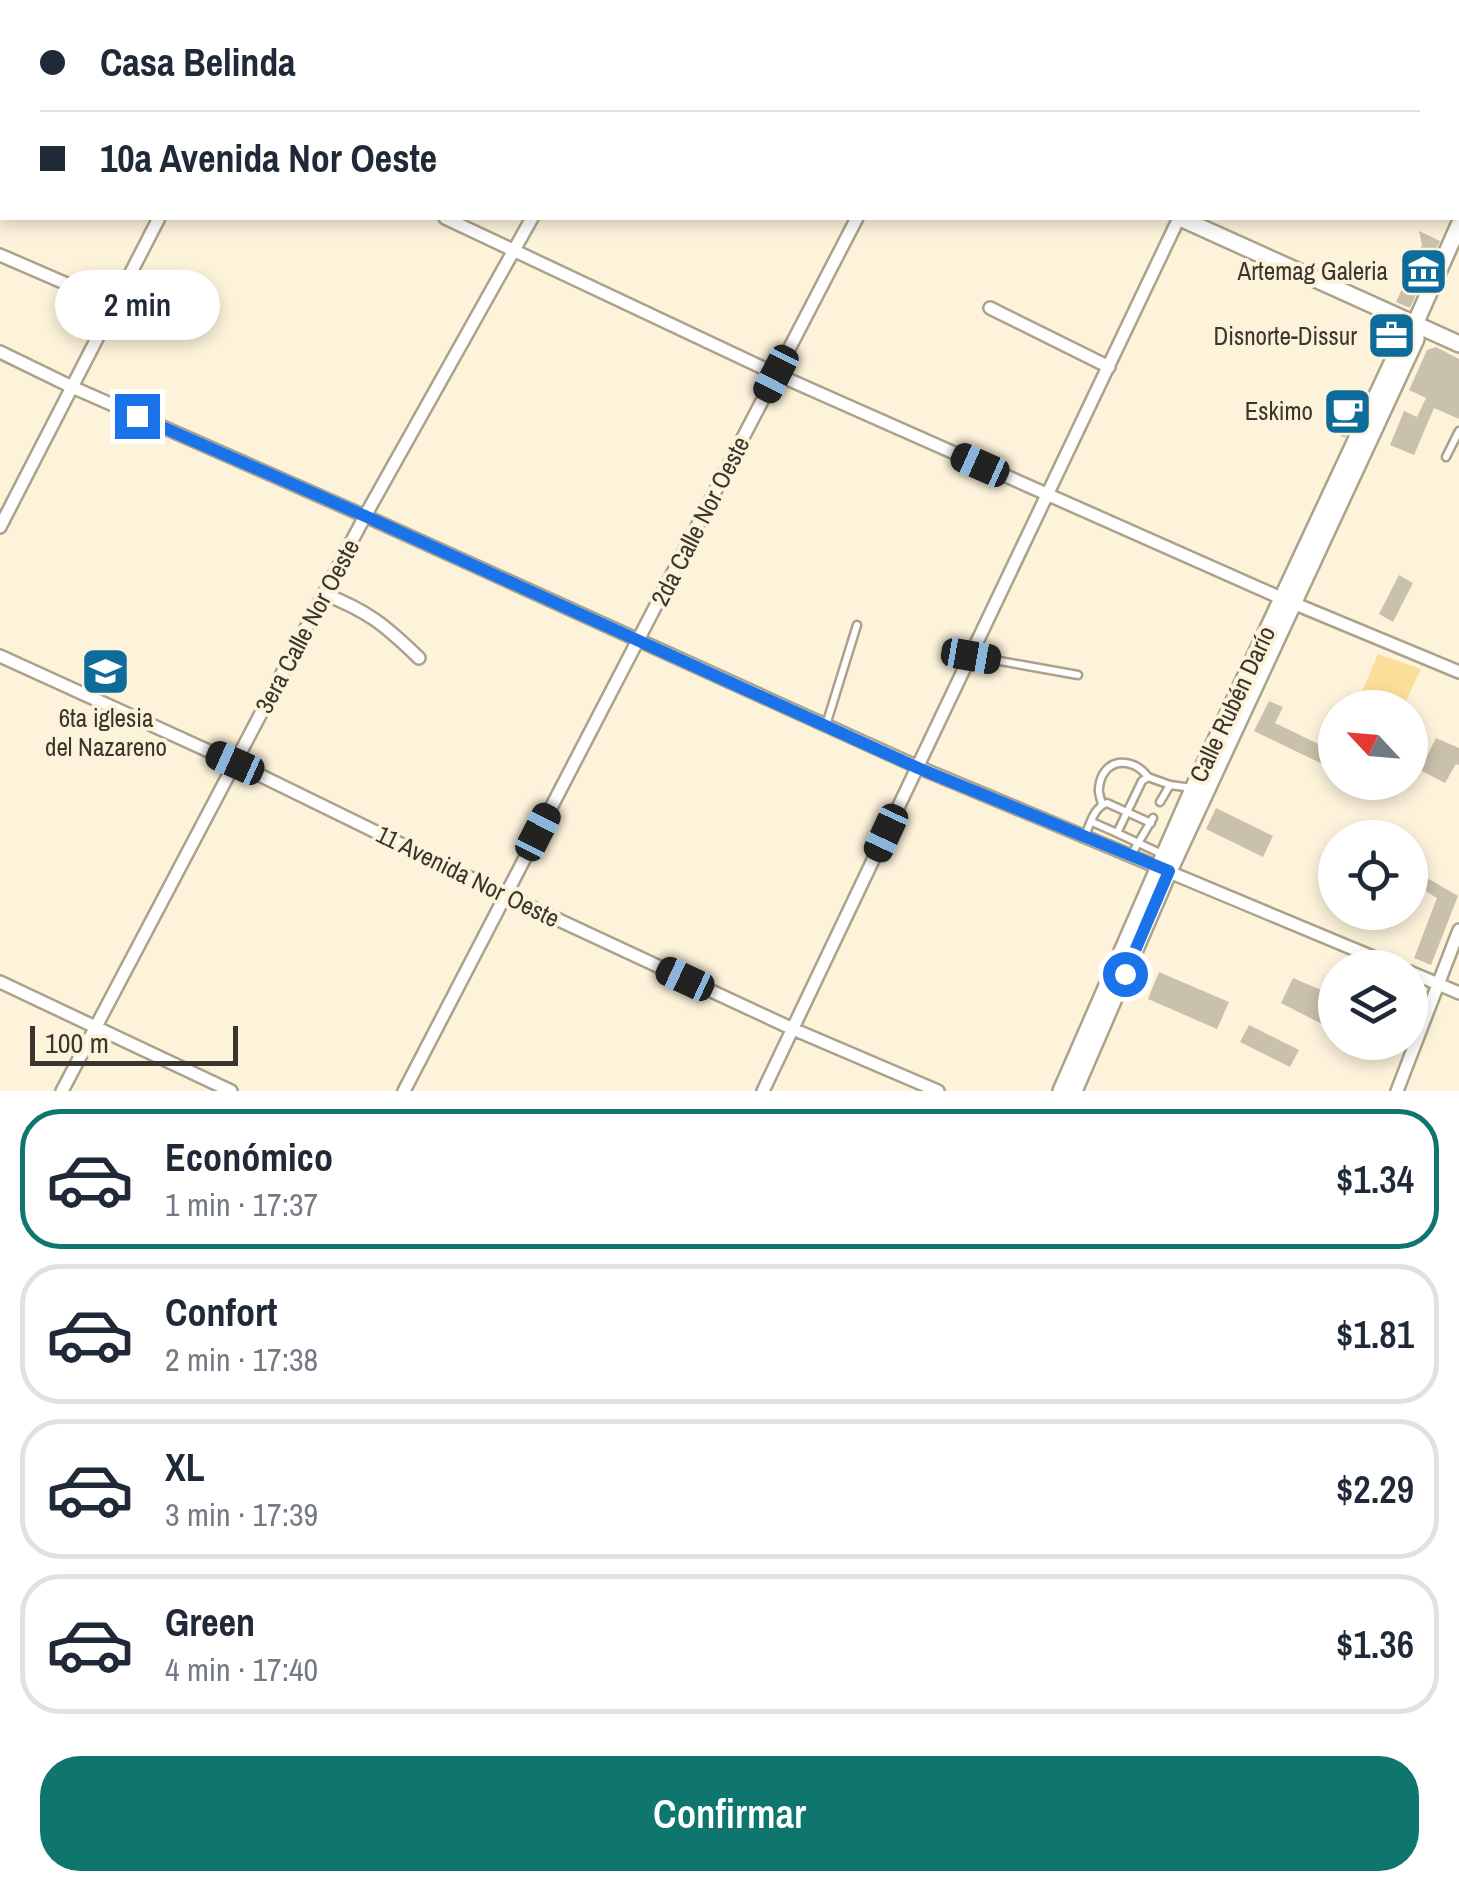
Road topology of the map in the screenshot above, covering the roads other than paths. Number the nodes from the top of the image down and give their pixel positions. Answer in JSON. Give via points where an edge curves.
{"nodes":[{"id":1,"x":157,"y":220,"type":"edge"},
{"id":2,"x":450,"y":220,"type":"edge"},
{"id":3,"x":531,"y":220,"type":"edge"},
{"id":4,"x":856,"y":220,"type":"edge"},
{"id":5,"x":1179,"y":220,"type":"edge"},
{"id":6,"x":1184,"y":220,"type":"edge"},
{"id":7,"x":1459,"y":224,"type":"edge"},
{"id":8,"x":514,"y":249,"type":"junction"},
{"id":9,"x":0,"y":254,"type":"edge"},
{"id":10,"x":114,"y":304,"type":"junction"},
{"id":11,"x":990,"y":308,"type":"dead end"},
{"id":12,"x":1416,"y":324,"type":"junction"},
{"id":13,"x":1459,"y":344,"type":"edge"},
{"id":14,"x":0,"y":352,"type":"edge"},
{"id":15,"x":1109,"y":368,"type":"junction"},
{"id":16,"x":776,"y":374,"type":"junction"},
{"id":17,"x":72,"y":387,"type":"junction"},
{"id":18,"x":1459,"y":431,"type":"edge"},
{"id":19,"x":1446,"y":458,"type":"dead end"},
{"id":20,"x":1048,"y":496,"type":"junction"},
{"id":21,"x":365,"y":516,"type":"junction"},
{"id":22,"x":0,"y":526,"type":"edge"},
{"id":23,"x":324,"y":594,"type":"junction"},
{"id":24,"x":1286,"y":600,"type":"junction"},
{"id":25,"x":856,"y":624,"type":"dead end"},
{"id":26,"x":638,"y":640,"type":"junction"},
{"id":27,"x":0,"y":656,"type":"edge"},
{"id":28,"x":971,"y":656,"type":"junction"},
{"id":29,"x":419,"y":658,"type":"dead end"},
{"id":30,"x":1459,"y":672,"type":"edge"},
{"id":31,"x":1078,"y":675,"type":"dead end"},
{"id":32,"x":825,"y":726,"type":"junction"},
{"id":33,"x":235,"y":763,"type":"junction"},
{"id":34,"x":918,"y":768,"type":"junction"},
{"id":35,"x":1148,"y":777,"type":"junction"},
{"id":36,"x":1170,"y":785,"type":"junction"},
{"id":37,"x":1200,"y":790,"type":"junction"},
{"id":38,"x":1160,"y":802,"type":"dead end"},
{"id":39,"x":1102,"y":804,"type":"junction"},
{"id":40,"x":1126,"y":811,"type":"junction"},
{"id":41,"x":1092,"y":822,"type":"junction"},
{"id":42,"x":1117,"y":833,"type":"junction"},
{"id":43,"x":1085,"y":836,"type":"junction"},
{"id":44,"x":1139,"y":843,"type":"junction"},
{"id":45,"x":1131,"y":855,"type":"junction"},
{"id":46,"x":1167,"y":863,"type":"junction"},
{"id":47,"x":506,"y":895,"type":"junction"},
{"id":48,"x":1459,"y":930,"type":"edge"},
{"id":49,"x":1359,"y":950,"type":"edge"},
{"id":50,"x":1428,"y":980,"type":"edge"},
{"id":51,"x":0,"y":982,"type":"edge"},
{"id":52,"x":1438,"y":984,"type":"junction"},
{"id":53,"x":1459,"y":993,"type":"edge"},
{"id":54,"x":96,"y":1027,"type":"junction"},
{"id":55,"x":793,"y":1030,"type":"junction"},
{"id":56,"x":1086,"y":1049,"type":"junction"},
{"id":57,"x":62,"y":1091,"type":"edge"},
{"id":58,"x":231,"y":1091,"type":"edge"},
{"id":59,"x":404,"y":1091,"type":"edge"},
{"id":60,"x":764,"y":1091,"type":"edge"},
{"id":61,"x":938,"y":1091,"type":"edge"},
{"id":62,"x":1061,"y":1091,"type":"edge"},
{"id":63,"x":1074,"y":1091,"type":"edge"},
{"id":64,"x":1397,"y":1091,"type":"edge"}],
"edges":[{"from":1,"to":10,"type":"street"},
{"from":2,"to":8,"type":"street"},
{"from":3,"to":8,"type":"street","name":"3era Calle Nor Oeste"},
{"from":4,"to":16,"type":"street","name":"2da Calle Nor Oeste"},
{"from":5,"to":15,"type":"street"},
{"from":6,"to":12,"type":"street"},
{"from":7,"to":12,"type":"street","name":"Calle Rubén Darío"},
{"from":8,"to":16,"type":"street"},
{"from":8,"to":21,"type":"street","name":"3era Calle Nor Oeste"},
{"from":9,"to":10,"type":"street"},
{"from":10,"to":17,"type":"street"},
{"from":11,"to":15,"type":"street"},
{"from":12,"to":13,"type":"street"},
{"from":12,"to":24,"type":"street","name":"Calle Rubén Darío"},
{"from":14,"to":17,"type":"street"},
{"from":15,"to":20,"type":"street"},
{"from":16,"to":20,"type":"street"},
{"from":16,"to":26,"type":"street","name":"2da Calle Nor Oeste"},
{"from":17,"to":21,"type":"street"},
{"from":17,"to":22,"type":"street"},
{"from":18,"to":19,"type":"lane"},
{"from":20,"to":24,"type":"street"},
{"from":20,"to":28,"type":"street"},
{"from":21,"to":23,"type":"street","name":"3era Calle Nor Oeste"},
{"from":21,"to":26,"type":"street"},
{"from":23,"to":29,"type":"street","via":[[358,607]]},
{"from":23,"to":33,"type":"street","name":"3era Calle Nor Oeste"},
{"from":24,"to":30,"type":"street"},
{"from":24,"to":37,"type":"street","name":"Calle Rubén Darío"},
{"from":25,"to":32,"type":"lane"},
{"from":26,"to":32,"type":"street"},
{"from":26,"to":47,"type":"street","name":"2da Calle Nor Oeste"},
{"from":27,"to":33,"type":"street","name":"11 Avenida Nor Oeste"},
{"from":28,"to":31,"type":"lane"},
{"from":28,"to":34,"type":"street"},
{"from":32,"to":34,"type":"street"},
{"from":33,"to":47,"type":"street","name":"11 Avenida Nor Oeste"},
{"from":33,"to":54,"type":"street","name":"3era Calle Nor Oeste"},
{"from":34,"to":43,"type":"street"},
{"from":34,"to":55,"type":"street"},
{"from":35,"to":36,"type":"lane"},
{"from":35,"to":39,"type":"lane","via":[[1121,761],[1101,781]]},
{"from":35,"to":40,"type":"lane"},
{"from":36,"to":37,"type":"lane"},
{"from":36,"to":38,"type":"lane"},
{"from":37,"to":46,"type":"street","name":"Calle Rubén Darío"},
{"from":39,"to":40,"type":"lane"},
{"from":39,"to":41,"type":"lane"},
{"from":40,"to":42,"type":"lane"},
{"from":40,"to":44,"type":"lane","via":[[1152,820]]},
{"from":41,"to":42,"type":"lane"},
{"from":41,"to":43,"type":"lane"},
{"from":42,"to":44,"type":"lane"},
{"from":43,"to":45,"type":"street"},
{"from":44,"to":45,"type":"lane"},
{"from":44,"to":46,"type":"lane"},
{"from":45,"to":46,"type":"street"},
{"from":46,"to":49,"type":"street"},
{"from":46,"to":56,"type":"street","name":"Calle Rubén Darío"},
{"from":47,"to":55,"type":"street","name":"11 Avenida Nor Oeste"},
{"from":47,"to":59,"type":"street","name":"2da Calle Nor Oeste"},
{"from":48,"to":52,"type":"street"},
{"from":50,"to":52,"type":"street"},
{"from":51,"to":54,"type":"street"},
{"from":52,"to":53,"type":"street"},
{"from":52,"to":64,"type":"street"},
{"from":54,"to":57,"type":"street","name":"3era Calle Nor Oeste"},
{"from":54,"to":58,"type":"street"},
{"from":55,"to":60,"type":"street"},
{"from":55,"to":61,"type":"street","name":"11 Avenida Nor Oeste"},
{"from":56,"to":62,"type":"street","name":"Calle Rubén Darío"},
{"from":56,"to":63,"type":"street","name":"Calle Rubén Darío"}]}
